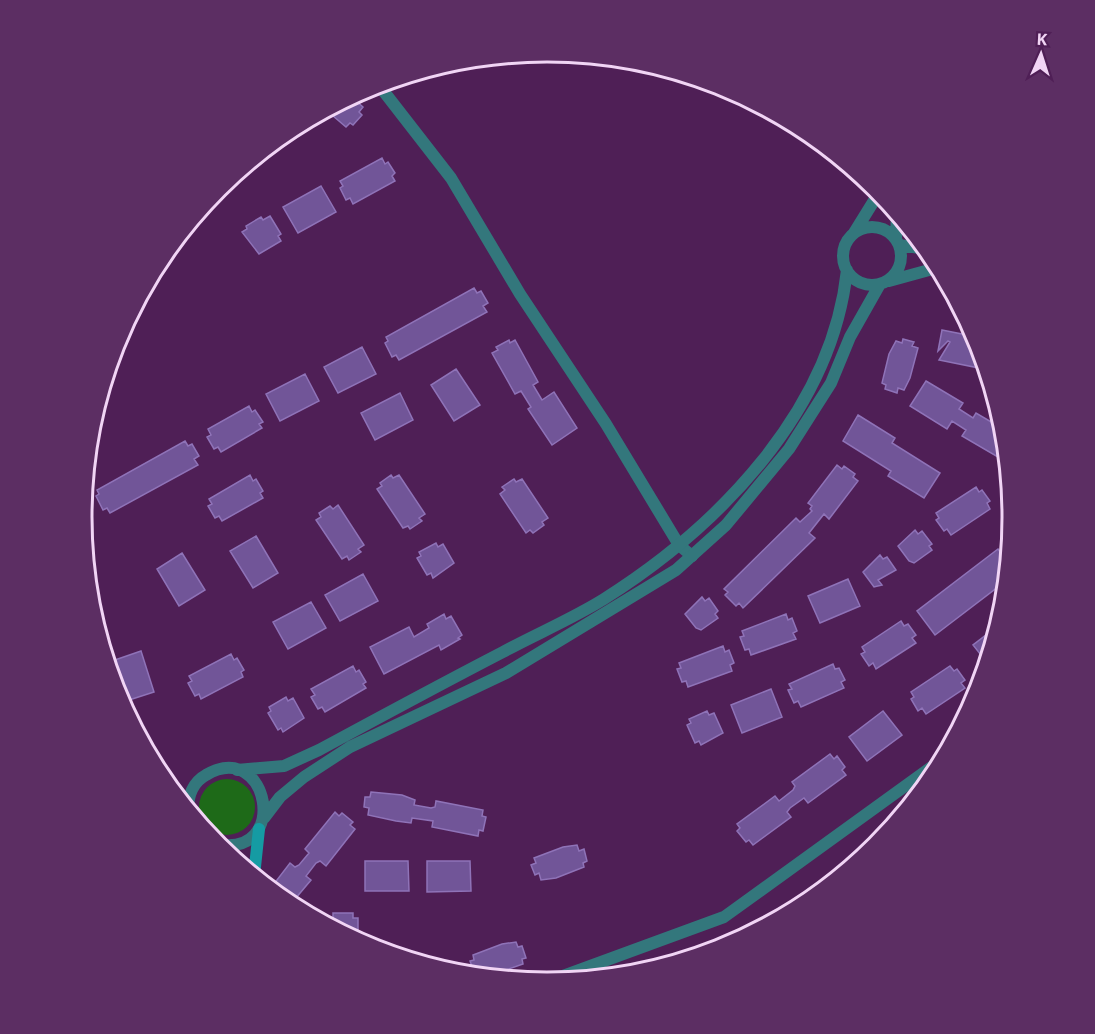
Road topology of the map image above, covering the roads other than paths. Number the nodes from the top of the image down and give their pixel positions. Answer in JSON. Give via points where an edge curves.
{"nodes":[{"id":1,"x":384,"y":92,"type":"edge"},
{"id":2,"x":874,"y":200,"type":"edge"},
{"id":3,"x":897,"y":226,"type":"edge"},
{"id":4,"x":853,"y":234,"type":"junction"},
{"id":5,"x":898,"y":242,"type":"junction"},
{"id":6,"x":913,"y":246,"type":"edge"},
{"id":7,"x":847,"y":270,"type":"junction"},
{"id":8,"x":930,"y":270,"type":"edge"},
{"id":9,"x":884,"y":283,"type":"junction"},
{"id":10,"x":679,"y":545,"type":"junction"},
{"id":11,"x":692,"y":556,"type":"junction"},
{"id":12,"x":237,"y":770,"type":"junction"},
{"id":13,"x":925,"y":772,"type":"edge"},
{"id":14,"x":193,"y":788,"type":"junction"},
{"id":15,"x":187,"y":795,"type":"edge"},
{"id":16,"x":190,"y":799,"type":"edge"},
{"id":17,"x":261,"y":824,"type":"junction"},
{"id":18,"x":231,"y":845,"type":"edge"},
{"id":19,"x":255,"y":866,"type":"edge"},
{"id":20,"x":574,"y":972,"type":"edge"}],
"edges":[{"from":1,"to":10,"type":"street","via":[[451,178]]},
{"from":2,"to":4,"type":"street"},
{"from":3,"to":5,"type":"street"},
{"from":4,"to":5,"type":"street","via":[[871,227],[881,228]]},
{"from":4,"to":7,"type":"street","via":[[844,251]]},
{"from":5,"to":6,"type":"street"},
{"from":5,"to":9,"type":"street","via":[[900,266]]},
{"from":7,"to":9,"type":"street","via":[[861,283]]},
{"from":7,"to":10,"type":"street","via":[[827,355],[791,419],[756,468]]},
{"from":8,"to":9,"type":"street"},
{"from":9,"to":11,"type":"street","via":[[850,337],[831,382],[789,449],[726,525]]},
{"from":10,"to":11,"type":"street"},
{"from":10,"to":12,"type":"street","via":[[603,599],[319,750],[284,766]]},
{"from":11,"to":17,"type":"street","via":[[676,570],[506,673],[350,747],[280,797]]},
{"from":12,"to":14,"type":"street","via":[[213,771],[201,777]]},
{"from":12,"to":17,"type":"street","via":[[248,775],[260,789],[265,806]]},
{"from":13,"to":20,"type":"street","via":[[724,917]]},
{"from":14,"to":15,"type":"street"},
{"from":14,"to":16,"type":"street"},
{"from":17,"to":18,"type":"street","via":[[240,844]]},
{"from":17,"to":19,"type":"main road"}]}
